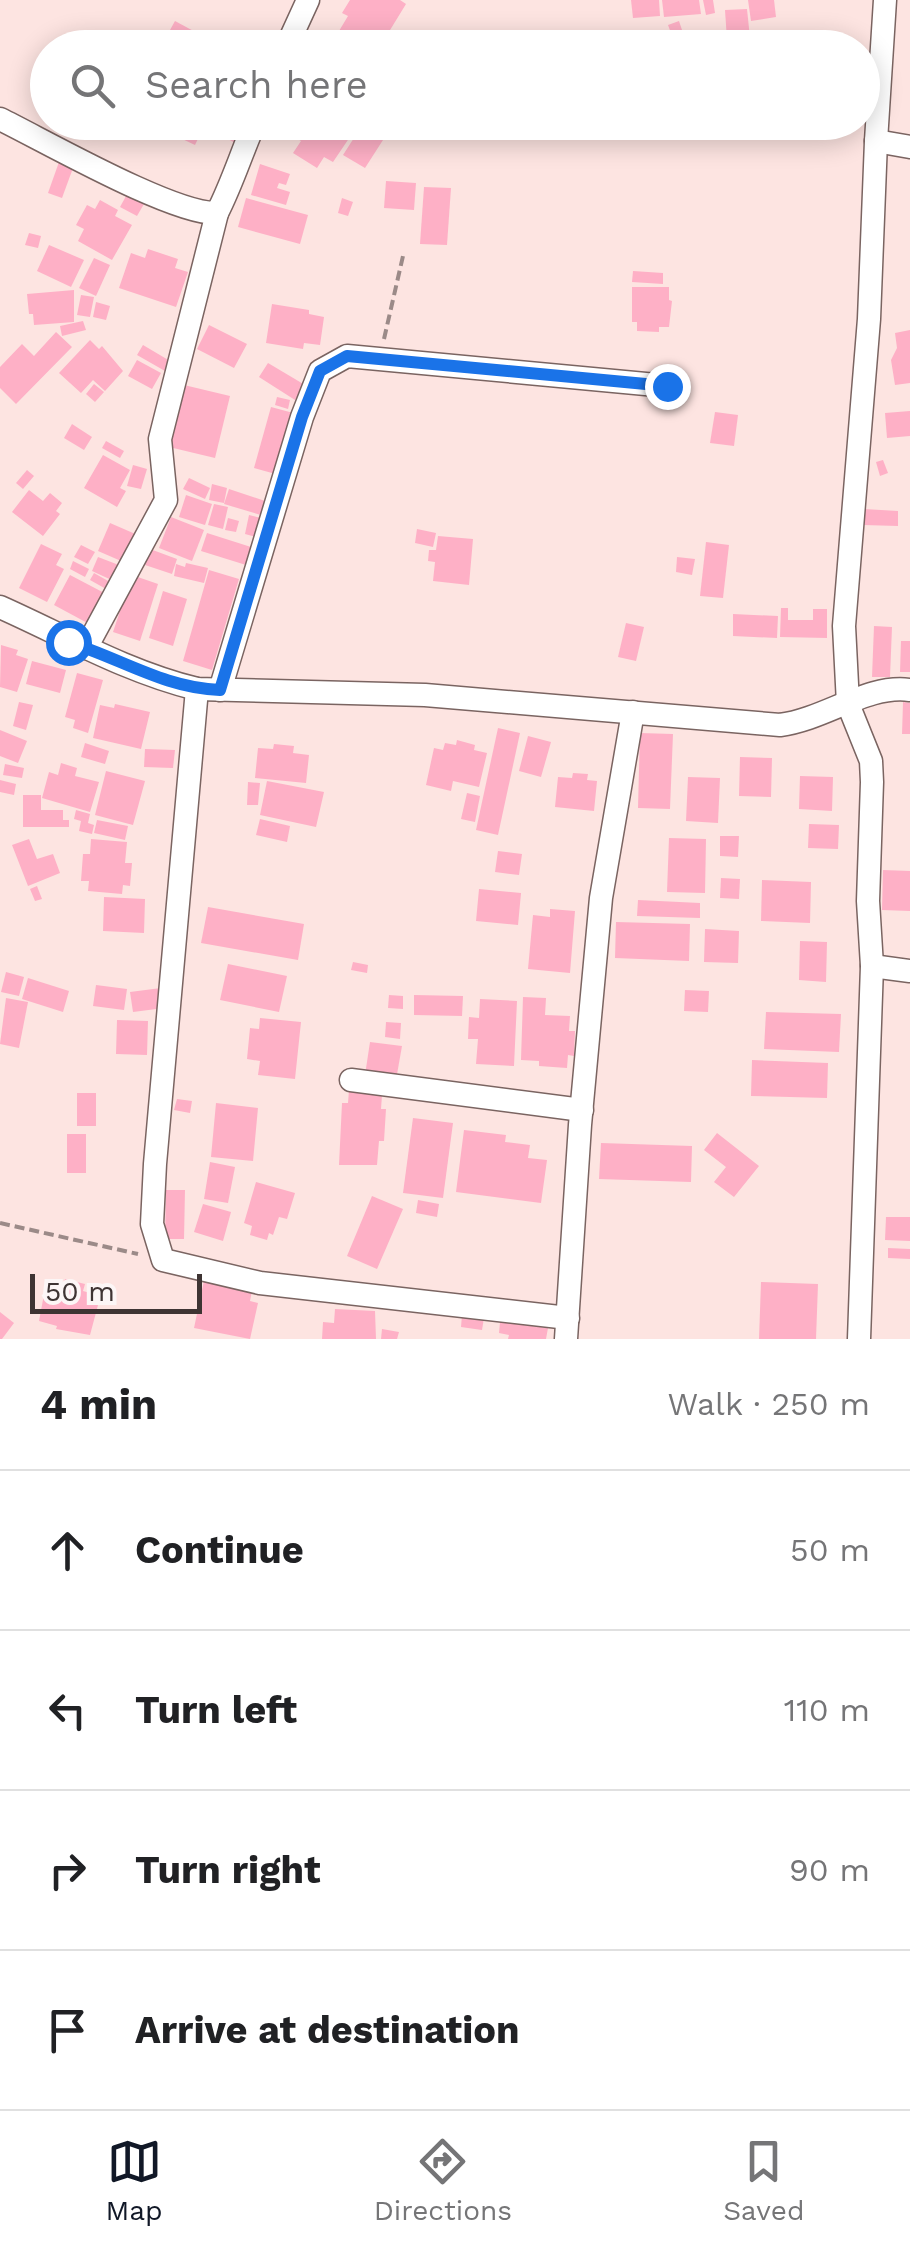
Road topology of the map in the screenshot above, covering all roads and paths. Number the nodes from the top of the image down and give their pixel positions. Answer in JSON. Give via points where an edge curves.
{"nodes":[{"id":1,"x":308,"y":0,"type":"edge"},
{"id":2,"x":888,"y":0,"type":"edge"},
{"id":3,"x":910,"y":1,"type":"edge"},
{"id":4,"x":294,"y":30,"type":"edge"},
{"id":5,"x":880,"y":94,"type":"edge"},
{"id":6,"x":0,"y":119,"type":"edge"},
{"id":7,"x":30,"y":134,"type":"edge"},
{"id":8,"x":43,"y":140,"type":"edge"},
{"id":9,"x":249,"y":140,"type":"edge"},
{"id":10,"x":876,"y":141,"type":"joint"},
{"id":11,"x":910,"y":147,"type":"edge"},
{"id":12,"x":216,"y":213,"type":"junction"},
{"id":13,"x":403,"y":256,"type":"dead end"},
{"id":14,"x":380,"y":358,"type":"junction"},
{"id":15,"x":667,"y":386,"type":"dead end"},
{"id":16,"x":0,"y":607,"type":"edge"},
{"id":17,"x":86,"y":648,"type":"junction"},
{"id":18,"x":208,"y":690,"type":"junction"},
{"id":19,"x":910,"y":690,"type":"edge"},
{"id":20,"x":848,"y":704,"type":"junction"},
{"id":21,"x":633,"y":712,"type":"junction"},
{"id":22,"x":872,"y":966,"type":"junction"},
{"id":23,"x":910,"y":971,"type":"edge"},
{"id":24,"x":351,"y":1080,"type":"dead end"},
{"id":25,"x":582,"y":1110,"type":"junction"},
{"id":26,"x":0,"y":1223,"type":"edge"},
{"id":27,"x":162,"y":1260,"type":"junction"},
{"id":28,"x":567,"y":1329,"type":"edge"},
{"id":29,"x":859,"y":1339,"type":"edge"}],
"edges":[{"from":1,"to":4,"type":"street"},
{"from":2,"to":3,"type":"street"},
{"from":2,"to":5,"type":"street"},
{"from":6,"to":7,"type":"street"},
{"from":8,"to":12,"type":"street","via":[[159,196]]},
{"from":9,"to":12,"type":"street"},
{"from":10,"to":11,"type":"street"},
{"from":10,"to":20,"type":"street","via":[[870,318],[844,626]]},
{"from":12,"to":17,"type":"street","via":[[160,439],[166,500]]},
{"from":13,"to":14,"type":"path"},
{"from":14,"to":15,"type":"street"},
{"from":14,"to":18,"type":"street","via":[[347,356],[320,371]]},
{"from":16,"to":17,"type":"street"},
{"from":17,"to":18,"type":"street","via":[[166,682]]},
{"from":18,"to":21,"type":"street","via":[[426,695]]},
{"from":18,"to":27,"type":"street","via":[[155,1164],[152,1224]]},
{"from":19,"to":20,"type":"street","via":[[875,691]]},
{"from":20,"to":21,"type":"street","via":[[806,722],[780,724]]},
{"from":20,"to":22,"type":"street","via":[[871,761]]},
{"from":21,"to":25,"type":"street","via":[[601,898]]},
{"from":22,"to":23,"type":"street"},
{"from":22,"to":29,"type":"street"},
{"from":24,"to":25,"type":"street"},
{"from":25,"to":28,"type":"street"},
{"from":26,"to":27,"type":"path"},
{"from":27,"to":28,"type":"street","via":[[260,1283]]}]}
